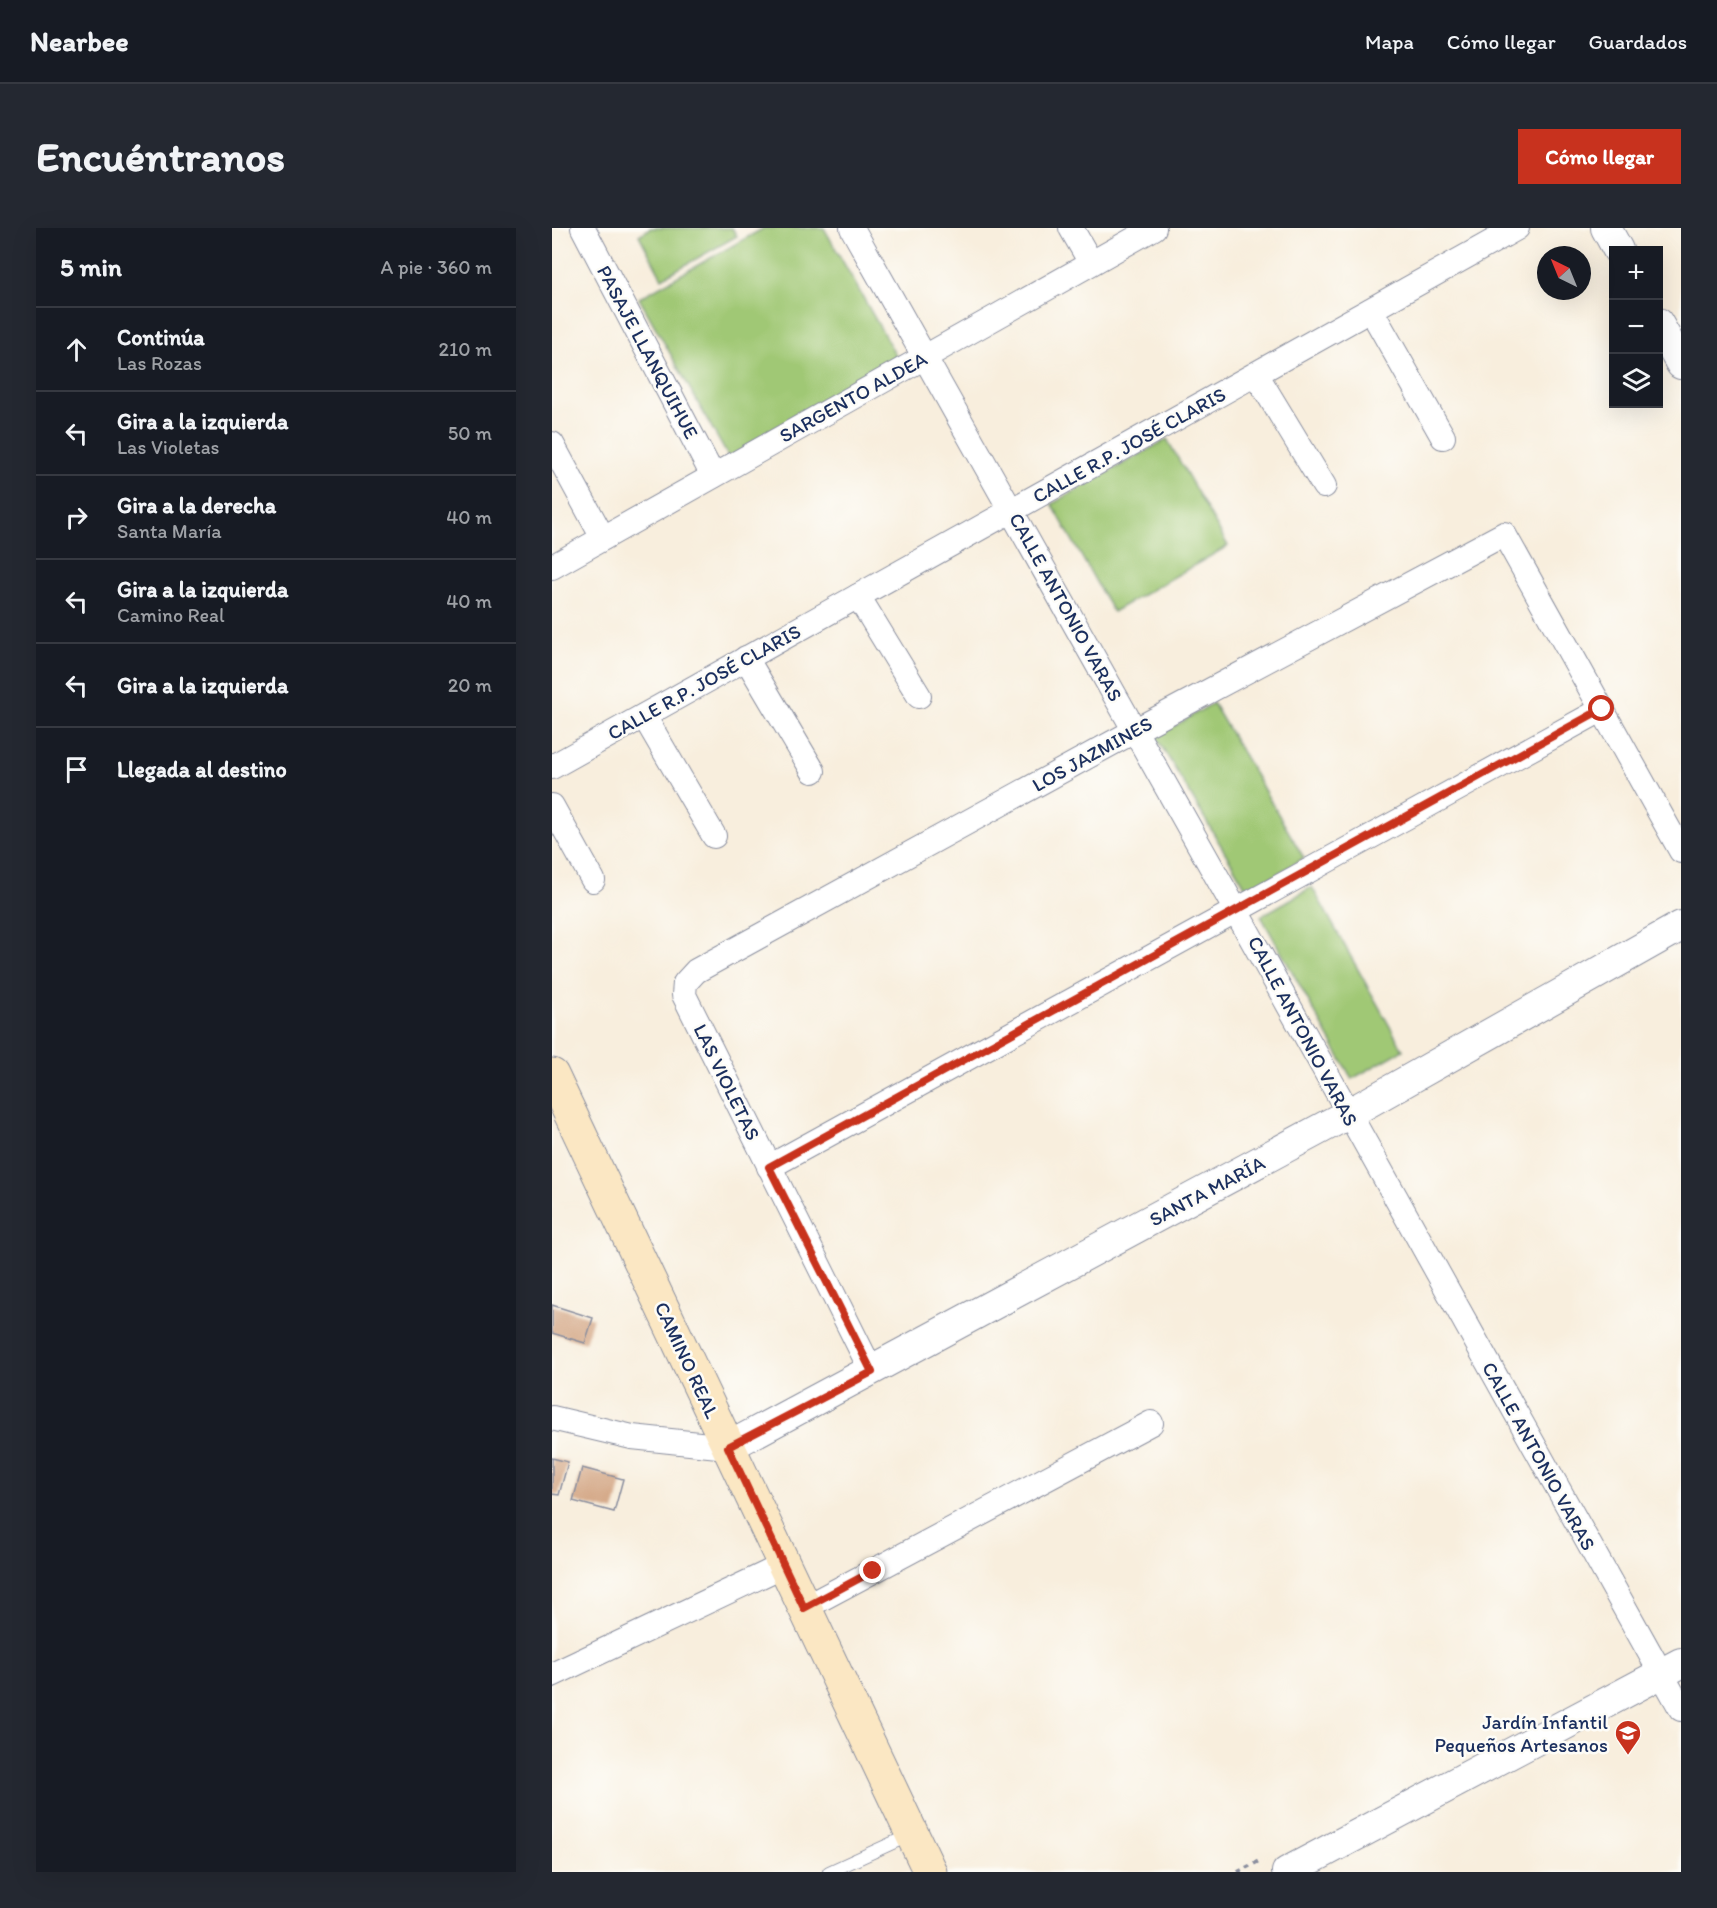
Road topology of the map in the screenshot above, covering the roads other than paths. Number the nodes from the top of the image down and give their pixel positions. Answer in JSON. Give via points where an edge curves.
{"nodes":[{"id":1,"x":583,"y":228,"type":"edge"},
{"id":2,"x":852,"y":228,"type":"edge"},
{"id":3,"x":1071,"y":228,"type":"edge"},
{"id":4,"x":1154,"y":228,"type":"edge"},
{"id":5,"x":1517,"y":228,"type":"edge"},
{"id":6,"x":1606,"y":228,"type":"edge"},
{"id":7,"x":1616,"y":246,"type":"edge"},
{"id":8,"x":1091,"y":263,"type":"junction"},
{"id":9,"x":1371,"y":310,"type":"junction"},
{"id":10,"x":1663,"y":330,"type":"edge"},
{"id":11,"x":925,"y":357,"type":"junction"},
{"id":12,"x":1681,"y":364,"type":"edge"},
{"id":13,"x":1256,"y":374,"type":"junction"},
{"id":14,"x":1443,"y":437,"type":"dead end"},
{"id":15,"x":552,"y":444,"type":"edge"},
{"id":16,"x":713,"y":476,"type":"junction"},
{"id":17,"x":1324,"y":486,"type":"dead end"},
{"id":18,"x":1011,"y":510,"type":"junction"},
{"id":19,"x":603,"y":538,"type":"junction"},
{"id":20,"x":552,"y":567,"type":"edge"},
{"id":21,"x":858,"y":596,"type":"junction"},
{"id":22,"x":746,"y":658,"type":"junction"},
{"id":23,"x":920,"y":696,"type":"dead end"},
{"id":24,"x":1602,"y":709,"type":"junction"},
{"id":25,"x":644,"y":716,"type":"junction"},
{"id":26,"x":1136,"y":730,"type":"junction"},
{"id":27,"x":552,"y":767,"type":"edge"},
{"id":28,"x":813,"y":771,"type":"dead end"},
{"id":29,"x":552,"y":806,"type":"edge"},
{"id":30,"x":714,"y":836,"type":"dead end"},
{"id":31,"x":1681,"y":851,"type":"edge"},
{"id":32,"x":593,"y":880,"type":"dead end"},
{"id":33,"x":1238,"y":910,"type":"junction"},
{"id":34,"x":1681,"y":926,"type":"edge"},
{"id":35,"x":685,"y":983,"type":"joint"},
{"id":36,"x":552,"y":1075,"type":"edge"},
{"id":37,"x":1348,"y":1114,"type":"junction"},
{"id":38,"x":769,"y":1167,"type":"junction"},
{"id":39,"x":872,"y":1372,"type":"junction"},
{"id":40,"x":552,"y":1418,"type":"edge"},
{"id":41,"x":1151,"y":1423,"type":"dead end"},
{"id":42,"x":728,"y":1447,"type":"junction"},
{"id":43,"x":784,"y":1565,"type":"junction"},
{"id":44,"x":804,"y":1608,"type":"junction"},
{"id":45,"x":1671,"y":1668,"type":"edge"},
{"id":46,"x":552,"y":1675,"type":"edge"},
{"id":47,"x":1681,"y":1709,"type":"edge"},
{"id":48,"x":911,"y":1834,"type":"junction"},
{"id":49,"x":829,"y":1872,"type":"edge"},
{"id":50,"x":930,"y":1872,"type":"edge"},
{"id":51,"x":1287,"y":1872,"type":"edge"}],
"edges":[{"from":1,"to":16,"type":"street","name":"PASAJE LLANQUIHUE"},
{"from":2,"to":11,"type":"street","name":"CALLE ANTONIO VARAS"},
{"from":3,"to":8,"type":"street"},
{"from":4,"to":8,"type":"street","name":"SARGENTO ALDEA"},
{"from":5,"to":9,"type":"street","name":"CALLE R.P. JOSÉ CLARIS"},
{"from":6,"to":7,"type":"street"},
{"from":8,"to":11,"type":"street","name":"SARGENTO ALDEA"},
{"from":9,"to":13,"type":"street","name":"CALLE R.P. JOSÉ CLARIS"},
{"from":9,"to":14,"type":"street"},
{"from":10,"to":12,"type":"street"},
{"from":11,"to":16,"type":"street","name":"SARGENTO ALDEA"},
{"from":11,"to":18,"type":"street","name":"CALLE ANTONIO VARAS"},
{"from":13,"to":17,"type":"street"},
{"from":13,"to":18,"type":"street","name":"CALLE R.P. JOSÉ CLARIS"},
{"from":15,"to":19,"type":"street"},
{"from":16,"to":19,"type":"street","name":"SARGENTO ALDEA"},
{"from":18,"to":21,"type":"street","name":"CALLE R.P. JOSÉ CLARIS"},
{"from":18,"to":26,"type":"street","name":"CALLE ANTONIO VARAS"},
{"from":19,"to":20,"type":"street","name":"SARGENTO ALDEA"},
{"from":21,"to":22,"type":"street","name":"CALLE R.P. JOSÉ CLARIS"},
{"from":21,"to":23,"type":"street"},
{"from":22,"to":25,"type":"street","name":"CALLE R.P. JOSÉ CLARIS"},
{"from":22,"to":28,"type":"street"},
{"from":24,"to":26,"type":"street","name":"LOS JAZMINES","via":[[1504,534]]},
{"from":24,"to":31,"type":"street"},
{"from":24,"to":33,"type":"street"},
{"from":25,"to":27,"type":"street","name":"CALLE R.P. JOSÉ CLARIS"},
{"from":25,"to":30,"type":"street"},
{"from":26,"to":33,"type":"street","name":"CALLE ANTONIO VARAS"},
{"from":26,"to":35,"type":"street","name":"LOS JAZMINES","via":[[696,971]]},
{"from":29,"to":32,"type":"street"},
{"from":33,"to":37,"type":"street","name":"CALLE ANTONIO VARAS"},
{"from":33,"to":38,"type":"street"},
{"from":34,"to":37,"type":"street","name":"SANTA MARÍA"},
{"from":35,"to":38,"type":"street","name":"LAS VIOLETAS","via":[[684,995]]},
{"from":36,"to":42,"type":"main road","name":"CAMINO REAL"},
{"from":37,"to":39,"type":"street","name":"SANTA MARÍA"},
{"from":37,"to":45,"type":"street","name":"CALLE ANTONIO VARAS"},
{"from":38,"to":39,"type":"street","name":"LAS VIOLETAS"},
{"from":39,"to":42,"type":"street","name":"SANTA MARÍA"},
{"from":40,"to":42,"type":"street","via":[[632,1437]]},
{"from":41,"to":44,"type":"street"},
{"from":42,"to":43,"type":"main road","name":"CAMINO REAL"},
{"from":43,"to":44,"type":"main road","name":"CAMINO REAL"},
{"from":43,"to":46,"type":"street"},
{"from":44,"to":48,"type":"main road","name":"CAMINO REAL"},
{"from":45,"to":47,"type":"street","name":"CALLE ANTONIO VARAS"},
{"from":45,"to":51,"type":"street"},
{"from":48,"to":49,"type":"lane"},
{"from":48,"to":50,"type":"main road","name":"CAMINO REAL"}]}
